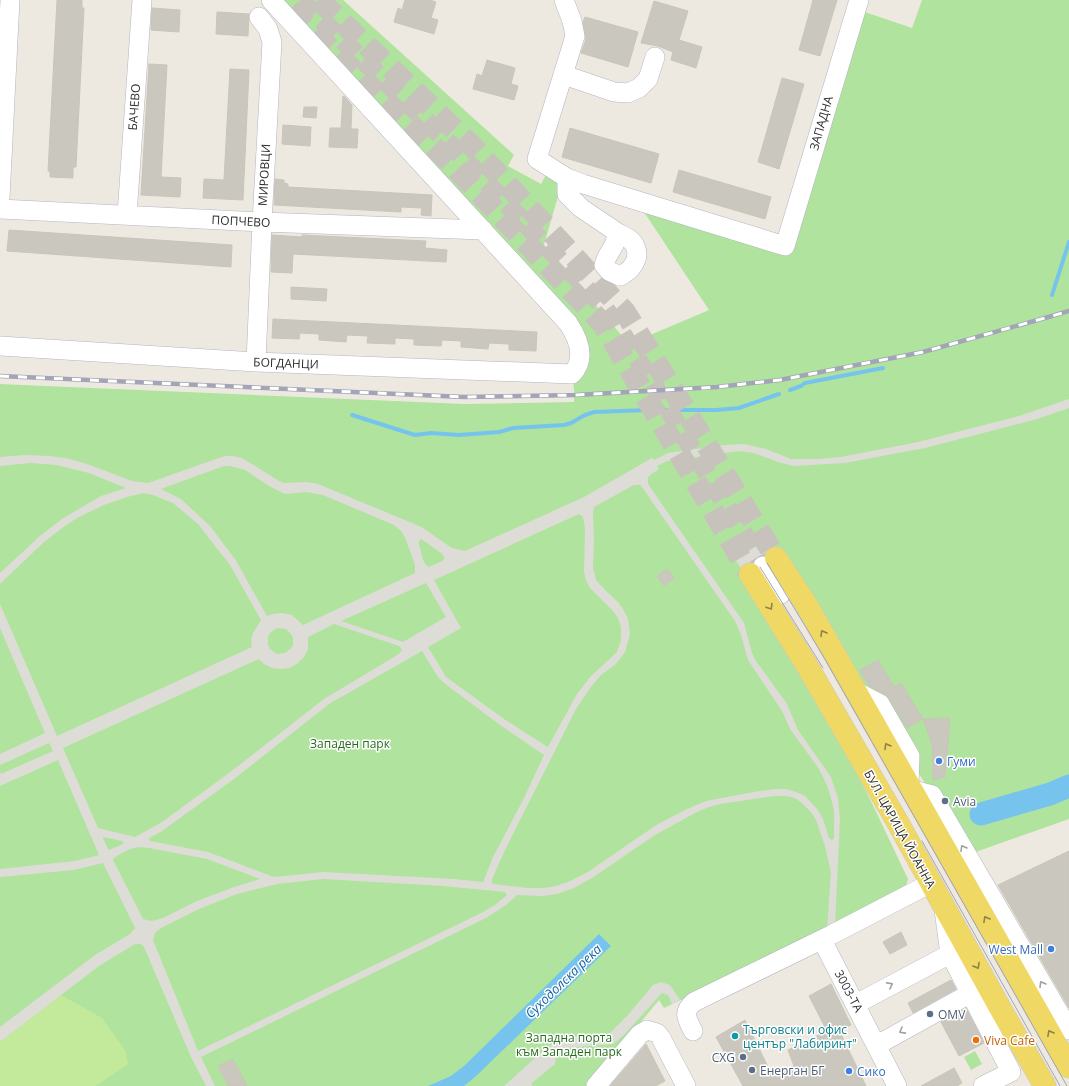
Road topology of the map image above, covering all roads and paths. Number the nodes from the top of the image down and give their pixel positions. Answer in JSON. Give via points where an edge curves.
{"nodes":[{"id":1,"x":10,"y":0,"type":"edge"},
{"id":2,"x":142,"y":0,"type":"edge"},
{"id":3,"x":271,"y":0,"type":"edge"},
{"id":4,"x":564,"y":0,"type":"edge"},
{"id":5,"x":859,"y":0,"type":"edge"},
{"id":6,"x":258,"y":17,"type":"dead end"},
{"id":7,"x":655,"y":57,"type":"dead end"},
{"id":8,"x":564,"y":75,"type":"junction"},
{"id":9,"x":1,"y":149,"type":"edge"},
{"id":10,"x":567,"y":178,"type":"junction"},
{"id":11,"x":0,"y":198,"type":"edge"},
{"id":12,"x":0,"y":209,"type":"edge"},
{"id":13,"x":127,"y":215,"type":"junction"},
{"id":14,"x":262,"y":222,"type":"junction"},
{"id":15,"x":482,"y":230,"type":"junction"},
{"id":16,"x":618,"y":233,"type":"dead end"},
{"id":17,"x":0,"y":346,"type":"edge"},
{"id":18,"x":256,"y":362,"type":"junction"},
{"id":19,"x":763,"y":566,"type":"junction"},
{"id":20,"x":781,"y":594,"type":"dead end"},
{"id":21,"x":911,"y":787,"type":"junction"},
{"id":22,"x":953,"y":861,"type":"junction"},
{"id":23,"x":982,"y":882,"type":"junction"},
{"id":24,"x":930,"y":883,"type":"junction"},
{"id":25,"x":943,"y":906,"type":"junction"},
{"id":26,"x":822,"y":940,"type":"junction"},
{"id":27,"x":950,"y":954,"type":"junction"},
{"id":28,"x":972,"y":996,"type":"junction"},
{"id":29,"x":856,"y":1004,"type":"junction"},
{"id":30,"x":1000,"y":1008,"type":"junction"},
{"id":31,"x":1069,"y":1030,"type":"edge"},
{"id":32,"x":693,"y":1031,"type":"dead end"},
{"id":33,"x":877,"y":1045,"type":"junction"},
{"id":34,"x":1069,"y":1067,"type":"edge"},
{"id":35,"x":596,"y":1086,"type":"edge"},
{"id":36,"x":686,"y":1086,"type":"edge"},
{"id":37,"x":898,"y":1086,"type":"edge"},
{"id":38,"x":983,"y":1086,"type":"edge"},
{"id":39,"x":1045,"y":1086,"type":"edge"}],
"edges":[{"from":1,"to":9,"type":"street"},
{"from":2,"to":13,"type":"street","name":"БАЧЕВО"},
{"from":3,"to":15,"type":"street"},
{"from":4,"to":8,"type":"street","via":[[575,36]]},
{"from":5,"to":10,"type":"street","name":"ЗАПАДНА","via":[[785,246]]},
{"from":6,"to":14,"type":"street","name":"МИРОВЦИ","via":[[268,29],[272,42]]},
{"from":7,"to":8,"type":"street","via":[[648,78],[639,88],[628,93],[614,92]]},
{"from":8,"to":10,"type":"street","via":[[537,159]]},
{"from":9,"to":11,"type":"street"},
{"from":10,"to":16,"type":"street","via":[[567,194],[581,208]]},
{"from":12,"to":13,"type":"street","name":"ПОПЧЕВО"},
{"from":13,"to":14,"type":"street","name":"ПОПЧЕВО"},
{"from":14,"to":15,"type":"street","name":"ПОПЧЕВО"},
{"from":14,"to":18,"type":"street","name":"МИРОВЦИ"},
{"from":15,"to":18,"type":"street","name":"БОГДАНЦИ","via":[[572,328],[580,346],[578,364],[572,374]]},
{"from":17,"to":18,"type":"street","name":"БОГДАНЦИ"},
{"from":19,"to":20,"type":"street"},
{"from":21,"to":19,"type":"main road","one_way":true,"via":[[806,604]]},
{"from":19,"to":24,"type":"main road","name":"БУЛ. ЦАРИЦА ЙОАННА","one_way":true,"via":[[809,669]]},
{"from":21,"to":22,"type":"main road"},
{"from":23,"to":21,"type":"street","one_way":true,"via":[[932,795]]},
{"from":22,"to":23,"type":"street"},
{"from":34,"to":22,"type":"main road","one_way":true},
{"from":31,"to":23,"type":"street","one_way":true},
{"from":24,"to":25,"type":"main road","name":"БУЛ. ЦАРИЦА ЙОАННА"},
{"from":24,"to":26,"type":"street"},
{"from":25,"to":27,"type":"street"},
{"from":25,"to":30,"type":"main road","name":"БУЛ. ЦАРИЦА ЙОАННА","one_way":true},
{"from":26,"to":29,"type":"street","name":"3003-ТА"},
{"from":26,"to":32,"type":"street","via":[[694,1002],[686,1014]]},
{"from":27,"to":28,"type":"street"},
{"from":29,"to":27,"type":"street","one_way":true},
{"from":28,"to":30,"type":"street"},
{"from":28,"to":33,"type":"street","one_way":true},
{"from":28,"to":38,"type":"street","via":[[1011,1072]]},
{"from":29,"to":33,"type":"street","name":"3003-ТА"},
{"from":30,"to":39,"type":"main road","name":"БУЛ. ЦАРИЦА ЙОАННА"},
{"from":33,"to":37,"type":"street","name":"3003-ТА"},
{"from":35,"to":36,"type":"street","via":[[640,1034],[647,1030],[657,1033],[661,1038]]}]}
